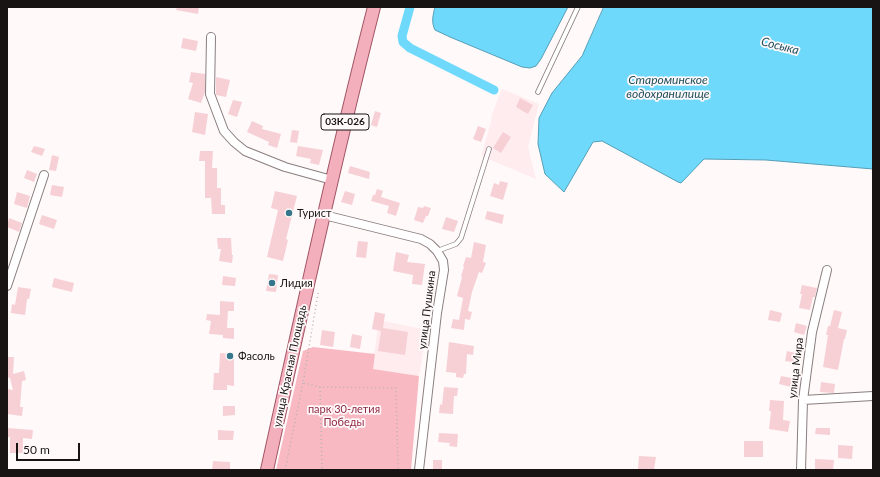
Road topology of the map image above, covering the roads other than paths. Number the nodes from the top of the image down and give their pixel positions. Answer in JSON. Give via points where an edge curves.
{"nodes":[{"id":1,"x":374,"y":7,"type":"edge"},
{"id":2,"x":578,"y":7,"type":"edge"},
{"id":3,"x":211,"y":37,"type":"dead end"},
{"id":4,"x":538,"y":92,"type":"dead end"},
{"id":5,"x":489,"y":149,"type":"dead end"},
{"id":6,"x":44,"y":174,"type":"dead end"},
{"id":7,"x":332,"y":180,"type":"junction"},
{"id":8,"x":324,"y":215,"type":"junction"},
{"id":9,"x":437,"y":251,"type":"junction"},
{"id":10,"x":827,"y":270,"type":"dead end"},
{"id":11,"x":7,"y":286,"type":"edge"},
{"id":12,"x":873,"y":396,"type":"edge"},
{"id":13,"x":803,"y":400,"type":"junction"},
{"id":14,"x":267,"y":470,"type":"edge"},
{"id":15,"x":419,"y":470,"type":"edge"},
{"id":16,"x":801,"y":470,"type":"edge"}],
"edges":[{"from":1,"to":7,"type":"main road","name":"улица Красная Площадь","number":"03К-026"},
{"from":2,"to":4,"type":"lane"},
{"from":3,"to":7,"type":"street","via":[[210,94],[224,131],[229,137],[245,151],[285,167]]},
{"from":5,"to":9,"type":"lane","via":[[462,238],[456,244]]},
{"from":6,"to":11,"type":"street"},
{"from":7,"to":8,"type":"main road","name":"улица Красная Площадь","number":"03К-026"},
{"from":8,"to":9,"type":"street","via":[[422,239]]},
{"from":8,"to":14,"type":"main road","name":"улица Красная Площадь","number":"03К-026"},
{"from":9,"to":15,"type":"street","name":"улица Пушкина","via":[[443,261],[444,270]]},
{"from":10,"to":13,"type":"street","name":"улица Мира","via":[[812,332]]},
{"from":12,"to":13,"type":"street"},
{"from":13,"to":16,"type":"street","name":"улица Мира"}]}
